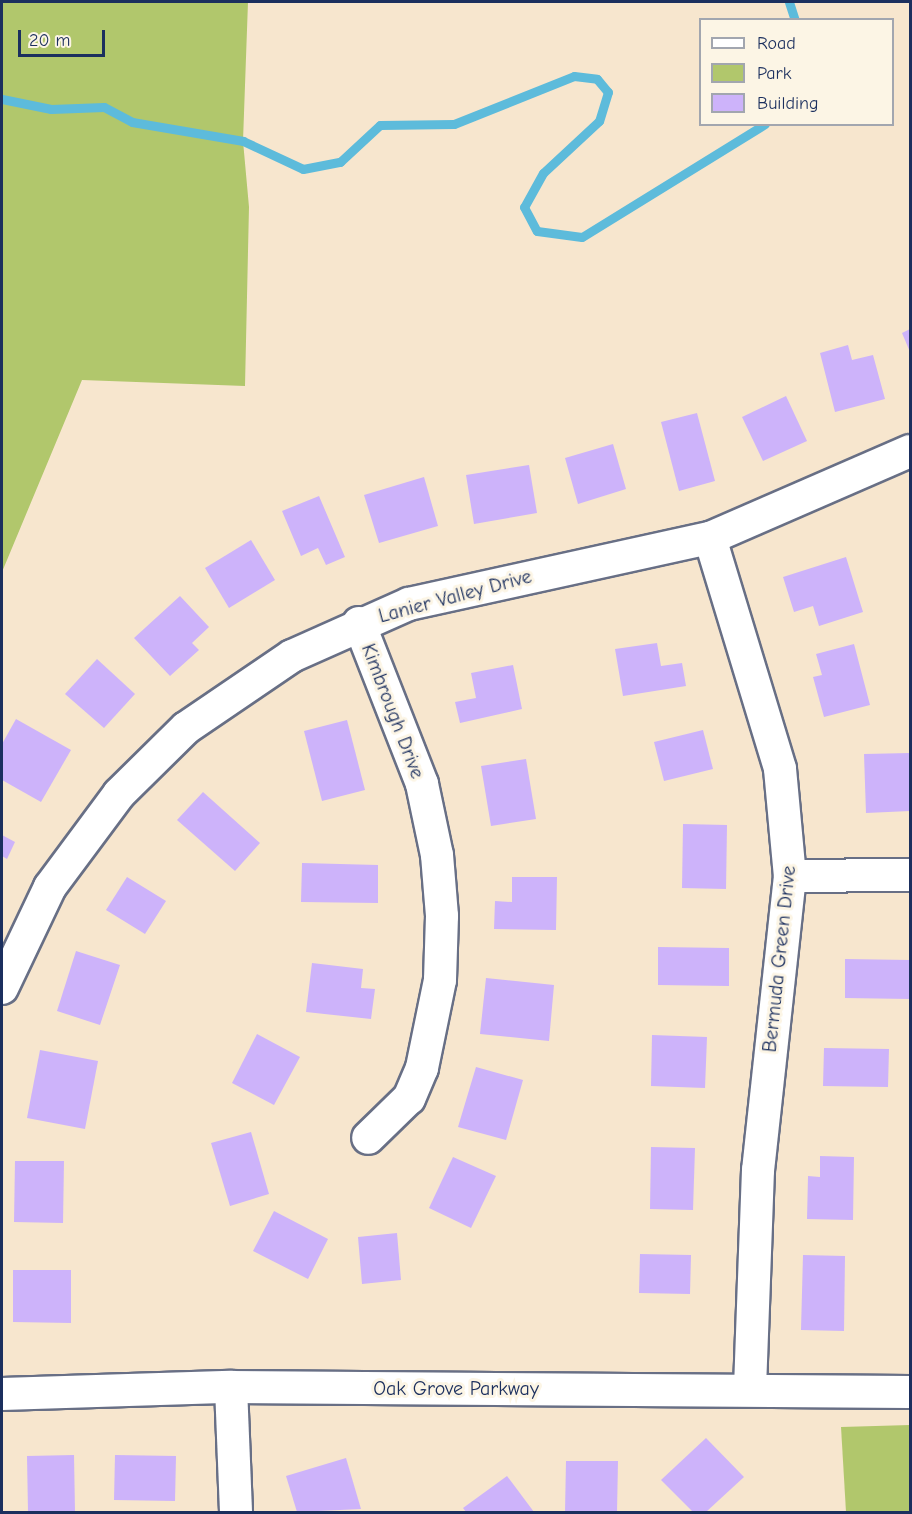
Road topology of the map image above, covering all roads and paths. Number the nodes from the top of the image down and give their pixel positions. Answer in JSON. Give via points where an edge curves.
{"nodes":[{"id":1,"x":910,"y":451,"type":"edge"},
{"id":2,"x":710,"y":538,"type":"junction"},
{"id":3,"x":359,"y":622,"type":"junction"},
{"id":4,"x":910,"y":875,"type":"edge"},
{"id":5,"x":790,"y":876,"type":"junction"},
{"id":6,"x":2,"y":988,"type":"edge"},
{"id":7,"x":368,"y":1137,"type":"dead end"},
{"id":8,"x":231,"y":1387,"type":"junction"},
{"id":9,"x":750,"y":1390,"type":"junction"},
{"id":10,"x":910,"y":1392,"type":"edge"},
{"id":11,"x":2,"y":1394,"type":"edge"},
{"id":12,"x":237,"y":1512,"type":"edge"}],
"edges":[{"from":1,"to":2,"type":"street","name":"Lanier Valley Drive"},
{"from":2,"to":3,"type":"street","name":"Lanier Valley Drive","via":[[468,588]]},
{"from":2,"to":5,"type":"street","name":"Bermuda Green Drive","via":[[775,750]]},
{"from":3,"to":6,"type":"street","name":"Lanier Valley Drive","via":[[241,687],[153,758],[50,887]]},
{"from":3,"to":7,"type":"street","name":"Kimbrough Drive","via":[[422,784],[437,855],[442,916],[440,980],[422,1068],[409,1098]]},
{"from":4,"to":5,"type":"street"},
{"from":5,"to":9,"type":"street","name":"Bermuda Green Drive","via":[[758,1170]]},
{"from":8,"to":9,"type":"street","name":"Oak Grove Parkway"},
{"from":8,"to":11,"type":"street","name":"Oak Grove Parkway"},
{"from":8,"to":12,"type":"street"},
{"from":9,"to":10,"type":"street","name":"Oak Grove Parkway"}]}
